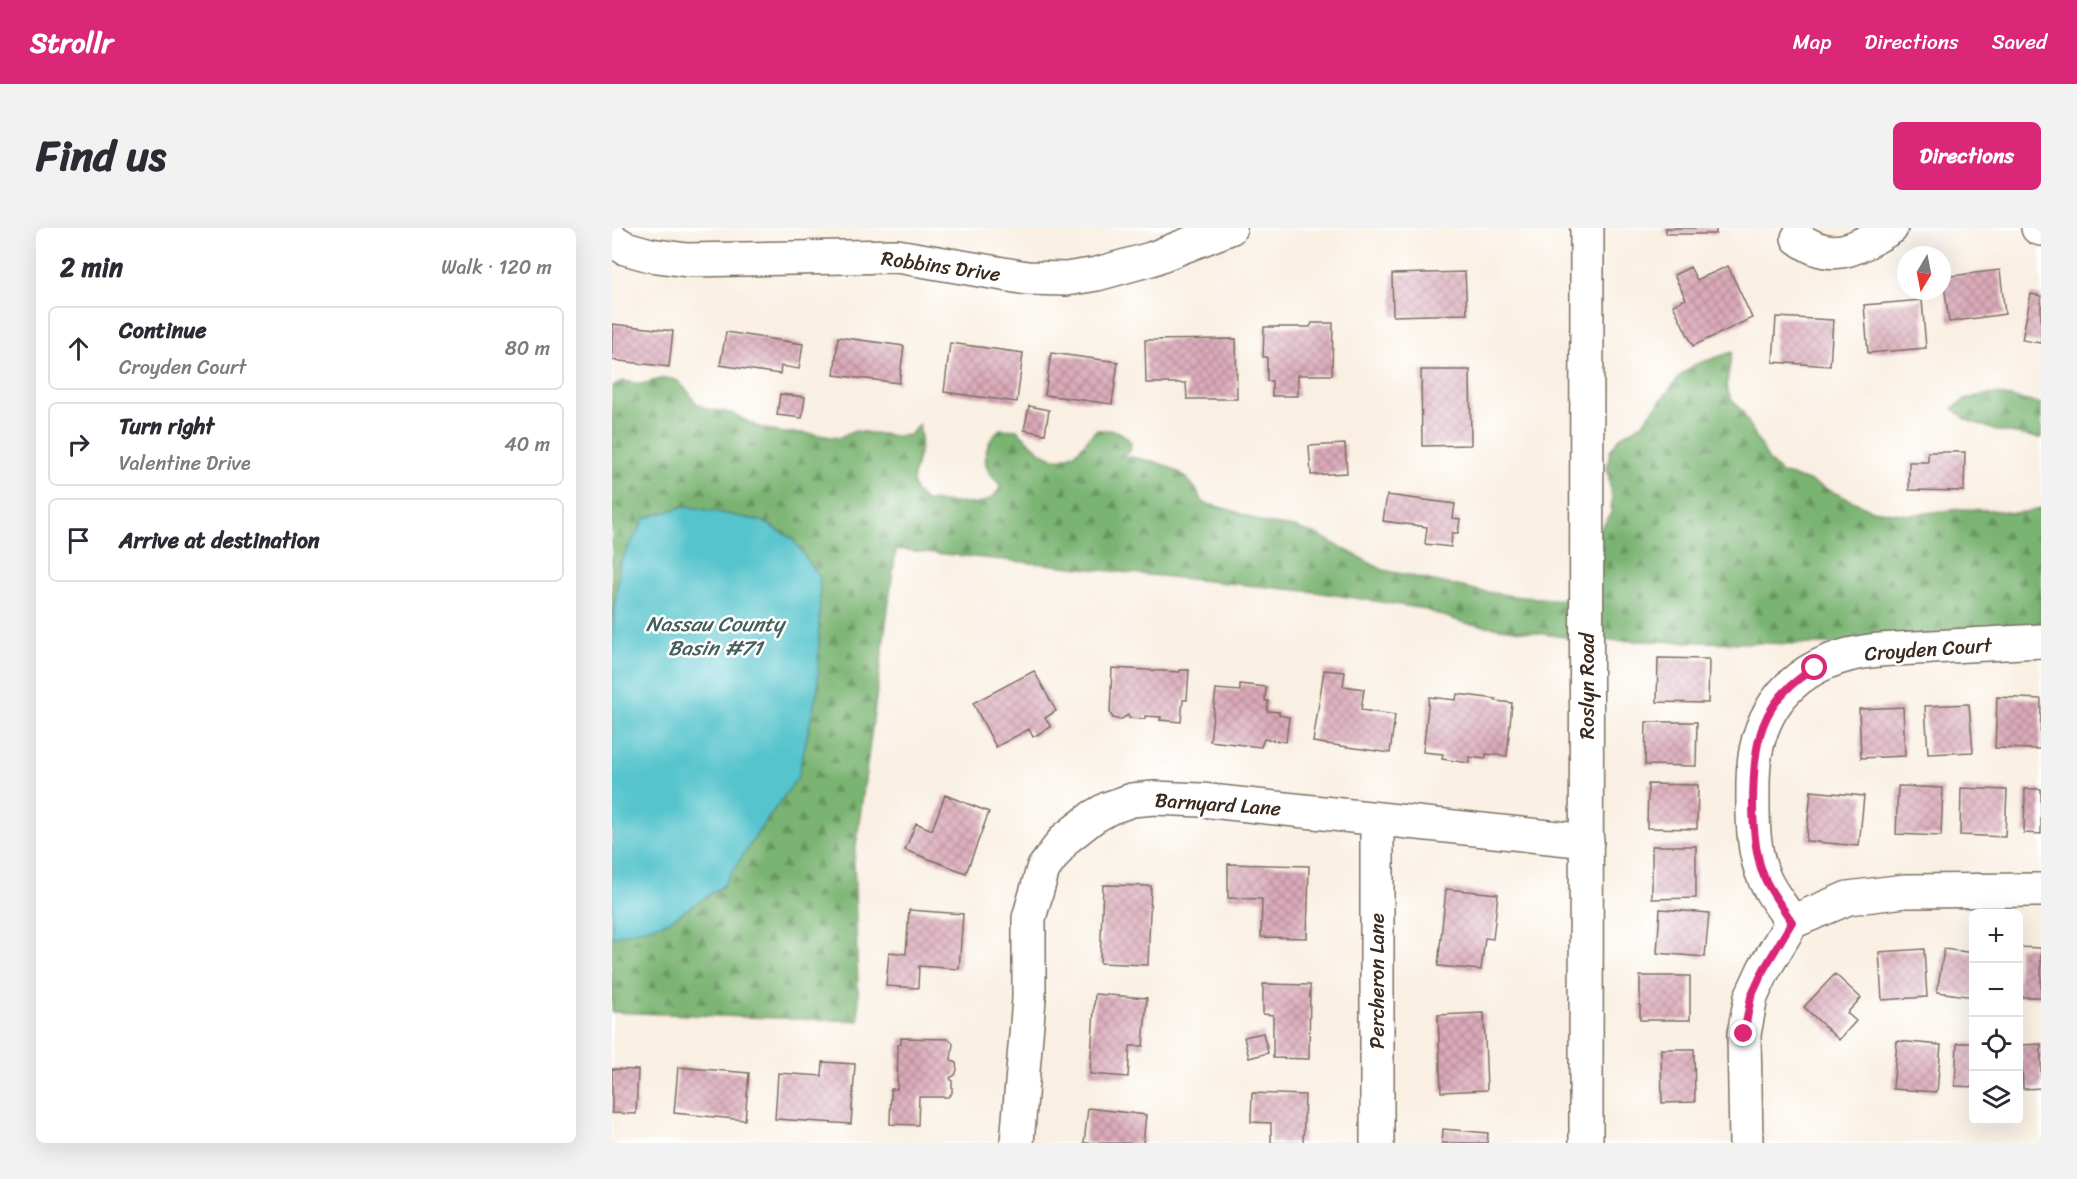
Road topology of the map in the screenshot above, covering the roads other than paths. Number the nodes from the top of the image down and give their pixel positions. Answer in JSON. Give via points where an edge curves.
{"nodes":[{"id":1,"x":1230,"y":228,"type":"edge"},
{"id":2,"x":1587,"y":228,"type":"edge"},
{"id":3,"x":1891,"y":228,"type":"edge"},
{"id":4,"x":1798,"y":238,"type":"dead end"},
{"id":5,"x":612,"y":240,"type":"edge"},
{"id":6,"x":896,"y":242,"type":"edge"},
{"id":7,"x":2041,"y":641,"type":"edge"},
{"id":8,"x":1377,"y":820,"type":"junction"},
{"id":9,"x":1587,"y":841,"type":"junction"},
{"id":10,"x":2041,"y":890,"type":"edge"},
{"id":11,"x":1792,"y":922,"type":"junction"},
{"id":12,"x":1017,"y":1143,"type":"edge"},
{"id":13,"x":1377,"y":1143,"type":"edge"},
{"id":14,"x":1586,"y":1143,"type":"edge"},
{"id":15,"x":1746,"y":1143,"type":"edge"}],
"edges":[{"from":1,"to":6,"type":"street","name":"Robbins Drive","via":[[1151,259],[1066,279],[1027,278]]},
{"from":2,"to":9,"type":"street","name":"Roslyn Road"},
{"from":3,"to":4,"type":"street","via":[[1845,252],[1820,250]]},
{"from":5,"to":6,"type":"street","name":"Robbins Drive","via":[[650,255],[687,260]]},
{"from":7,"to":11,"type":"street","name":"Croyden Court","via":[[1863,652],[1815,668],[1780,696],[1758,738],[1753,817],[1763,874]]},
{"from":8,"to":9,"type":"street","name":"Barnyard Lane"},
{"from":8,"to":12,"type":"street","name":"Barnyard Lane","via":[[1154,798],[1109,808],[1065,839],[1043,869],[1029,918],[1029,999]]},
{"from":8,"to":13,"type":"street","name":"Percheron Lane"},
{"from":9,"to":14,"type":"street","name":"Roslyn Road"},
{"from":10,"to":11,"type":"street","via":[[1905,891],[1848,898]]},
{"from":11,"to":15,"type":"street","via":[[1751,997],[1744,1034]]}]}
